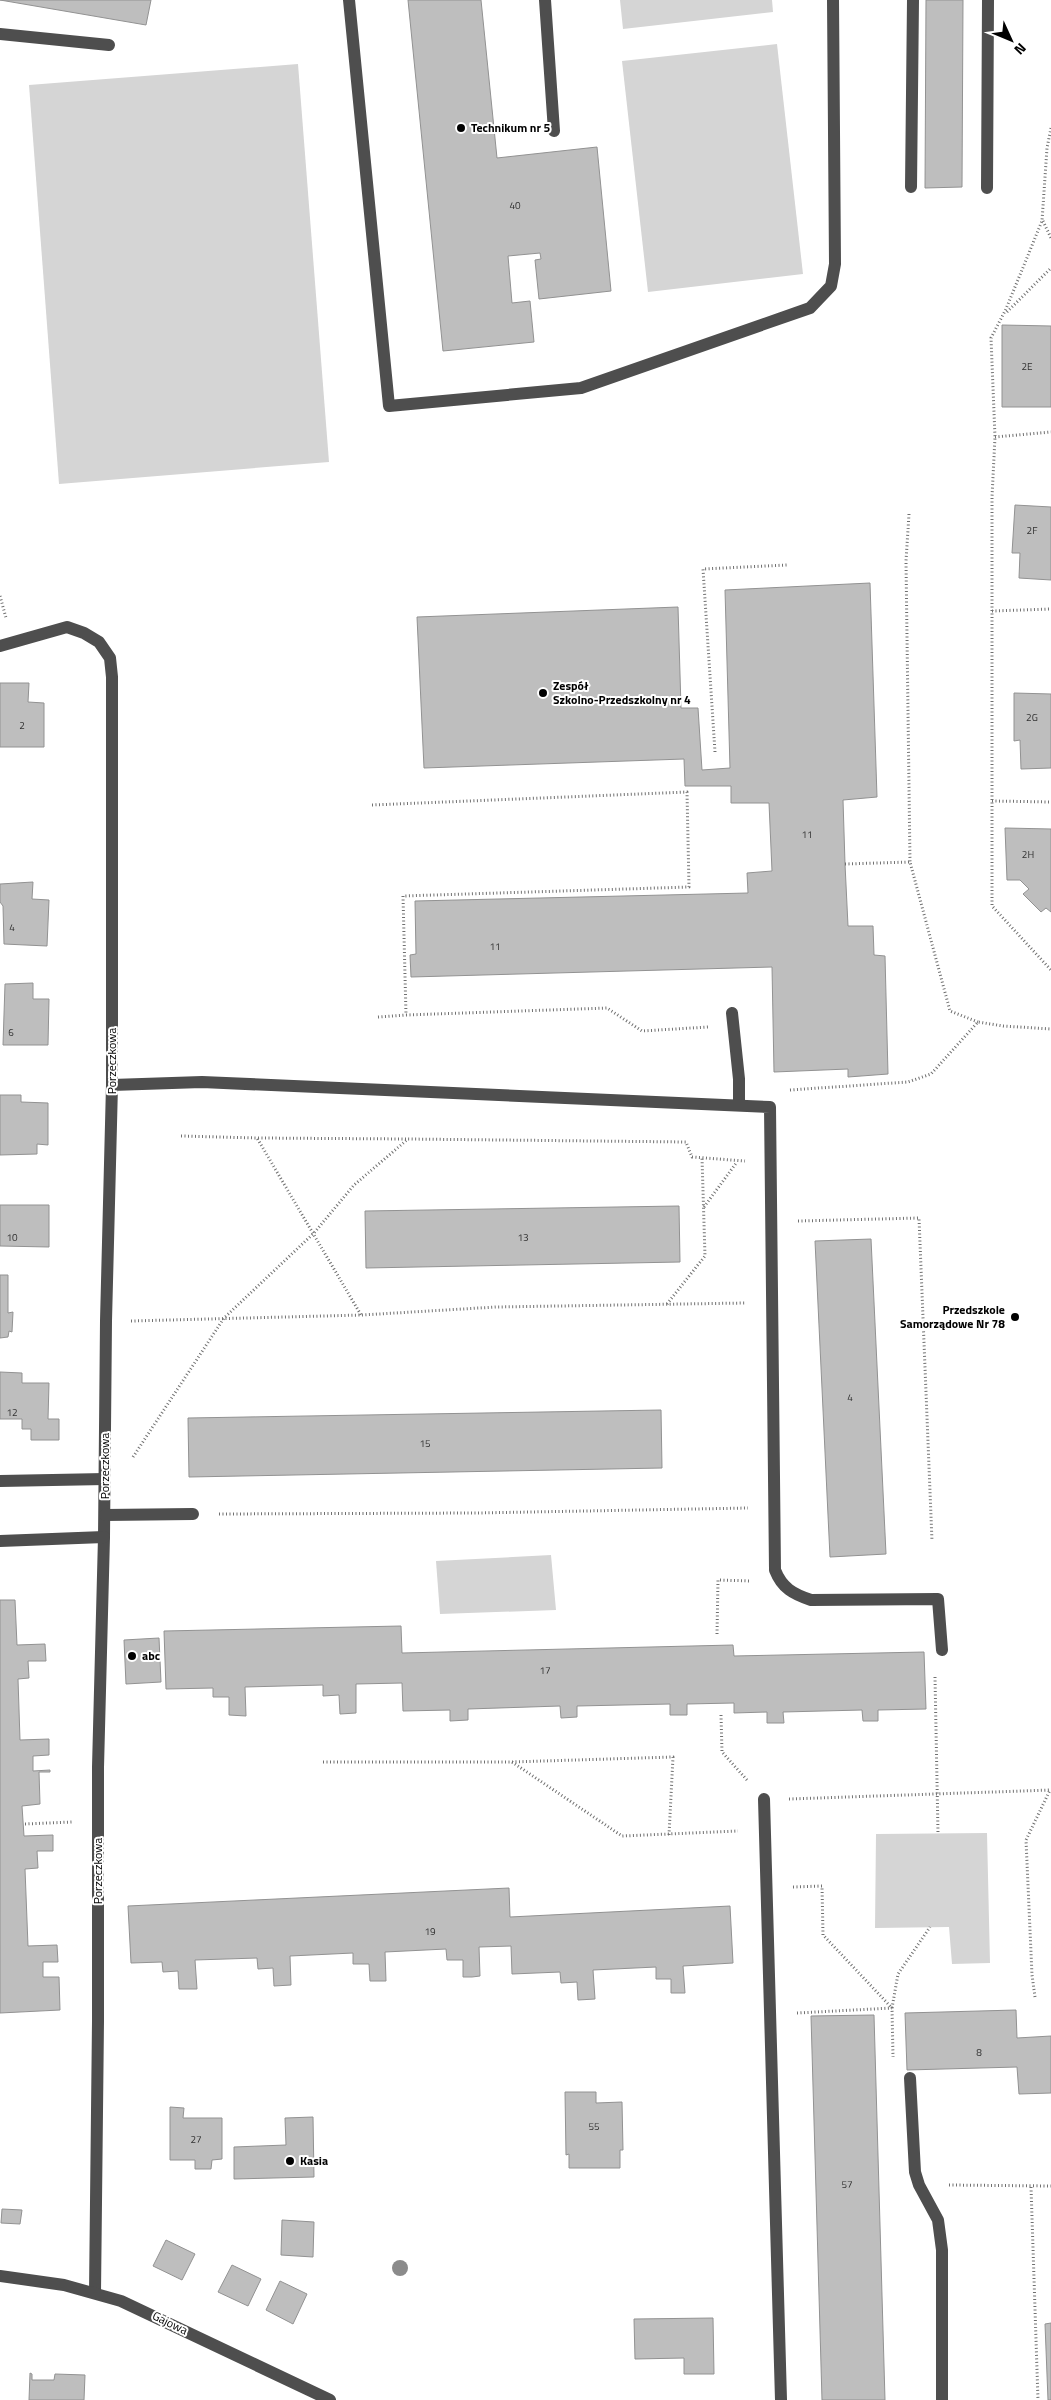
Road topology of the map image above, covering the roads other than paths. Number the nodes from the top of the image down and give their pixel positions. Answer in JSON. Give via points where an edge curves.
{"nodes":[{"id":1,"x":349,"y":0,"type":"edge"},
{"id":2,"x":545,"y":0,"type":"edge"},
{"id":3,"x":833,"y":0,"type":"edge"},
{"id":4,"x":913,"y":0,"type":"edge"},
{"id":5,"x":988,"y":0,"type":"edge"},
{"id":6,"x":0,"y":34,"type":"edge"},
{"id":7,"x":109,"y":45,"type":"dead end"},
{"id":8,"x":554,"y":132,"type":"dead end"},
{"id":9,"x":911,"y":187,"type":"dead end"},
{"id":10,"x":987,"y":188,"type":"dead end"},
{"id":11,"x":0,"y":646,"type":"edge"},
{"id":12,"x":732,"y":1018,"type":"road end"},
{"id":13,"x":112,"y":1085,"type":"junction"},
{"id":14,"x":739,"y":1105,"type":"junction"},
{"id":15,"x":105,"y":1478,"type":"junction"},
{"id":16,"x":0,"y":1481,"type":"edge"},
{"id":17,"x":194,"y":1514,"type":"road end"},
{"id":18,"x":105,"y":1515,"type":"junction"},
{"id":19,"x":104,"y":1537,"type":"junction"},
{"id":20,"x":0,"y":1541,"type":"edge"},
{"id":21,"x":942,"y":1650,"type":"road end"},
{"id":22,"x":764,"y":1799,"type":"road end"},
{"id":23,"x":910,"y":2078,"type":"road end"},
{"id":24,"x":0,"y":2276,"type":"edge"},
{"id":25,"x":95,"y":2293,"type":"junction"},
{"id":26,"x":312,"y":2396,"type":"edge"},
{"id":27,"x":330,"y":2400,"type":"edge"},
{"id":28,"x":782,"y":2400,"type":"edge"},
{"id":29,"x":942,"y":2400,"type":"edge"}],
"edges":[{"from":1,"to":3,"type":"street","via":[[389,406],[581,388],[810,308],[831,286],[835,264]]},
{"from":2,"to":8,"type":"street"},
{"from":4,"to":9,"type":"street"},
{"from":5,"to":10,"type":"street"},
{"from":6,"to":7,"type":"street"},
{"from":11,"to":13,"type":"street","name":"Porzeczkowa","via":[[67,627],[99,642],[110,658]]},
{"from":12,"to":14,"type":"street"},
{"from":13,"to":14,"type":"street","via":[[202,1082]]},
{"from":13,"to":15,"type":"street","name":"Porzeczkowa"},
{"from":14,"to":21,"type":"street","via":[[770,1107],[775,1570],[779,1582],[793,1594],[811,1600],[938,1599]]},
{"from":15,"to":16,"type":"street"},
{"from":15,"to":18,"type":"street","name":"Porzeczkowa"},
{"from":17,"to":18,"type":"street"},
{"from":18,"to":19,"type":"street","name":"Porzeczkowa"},
{"from":19,"to":20,"type":"street"},
{"from":19,"to":25,"type":"street","name":"Porzeczkowa","via":[[97,1822]]},
{"from":22,"to":28,"type":"street"},
{"from":23,"to":29,"type":"street","via":[[913,2154],[919,2185],[938,2220],[942,2250]]},
{"from":24,"to":25,"type":"street","name":"Gajowa"},
{"from":25,"to":26,"type":"street","name":"Gajowa","via":[[144,2311]]},
{"from":26,"to":27,"type":"street","name":"Gajowa"}]}
